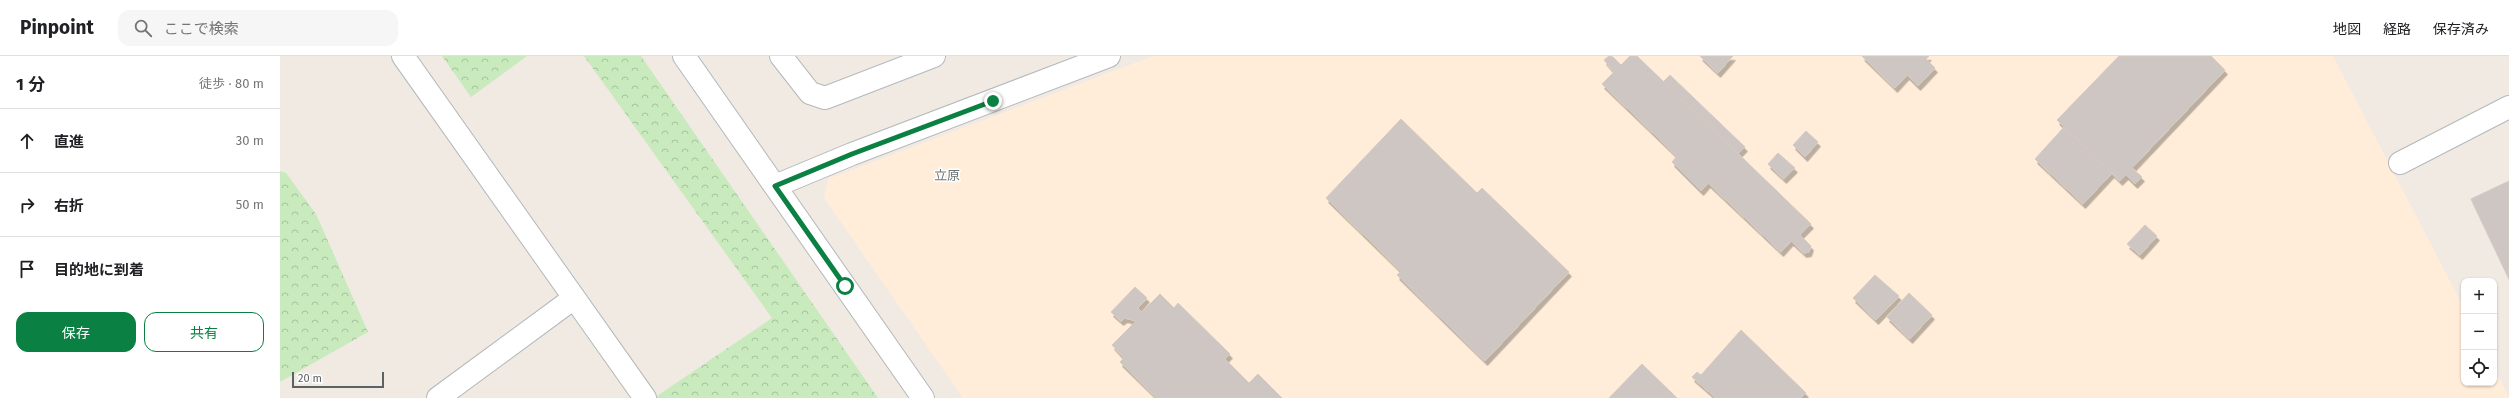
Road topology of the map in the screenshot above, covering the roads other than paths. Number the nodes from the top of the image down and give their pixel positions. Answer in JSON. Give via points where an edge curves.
{"nodes":[{"id":1,"x":403,"y":56,"type":"edge"},
{"id":2,"x":684,"y":56,"type":"edge"},
{"id":3,"x":781,"y":56,"type":"edge"},
{"id":4,"x":934,"y":56,"type":"edge"},
{"id":5,"x":1109,"y":56,"type":"edge"},
{"id":6,"x":2509,"y":107,"type":"edge"},
{"id":7,"x":2400,"y":163,"type":"dead end"},
{"id":8,"x":775,"y":186,"type":"junction"},
{"id":9,"x":574,"y":298,"type":"junction"},
{"id":10,"x":438,"y":398,"type":"edge"},
{"id":11,"x":645,"y":398,"type":"edge"},
{"id":12,"x":923,"y":398,"type":"edge"}],
"edges":[{"from":1,"to":9,"type":"street"},
{"from":2,"to":8,"type":"street"},
{"from":3,"to":4,"type":"street","via":[[810,93],[825,98]]},
{"from":5,"to":8,"type":"street"},
{"from":6,"to":7,"type":"street"},
{"from":8,"to":12,"type":"street"},
{"from":9,"to":10,"type":"street"},
{"from":9,"to":11,"type":"street"}]}
